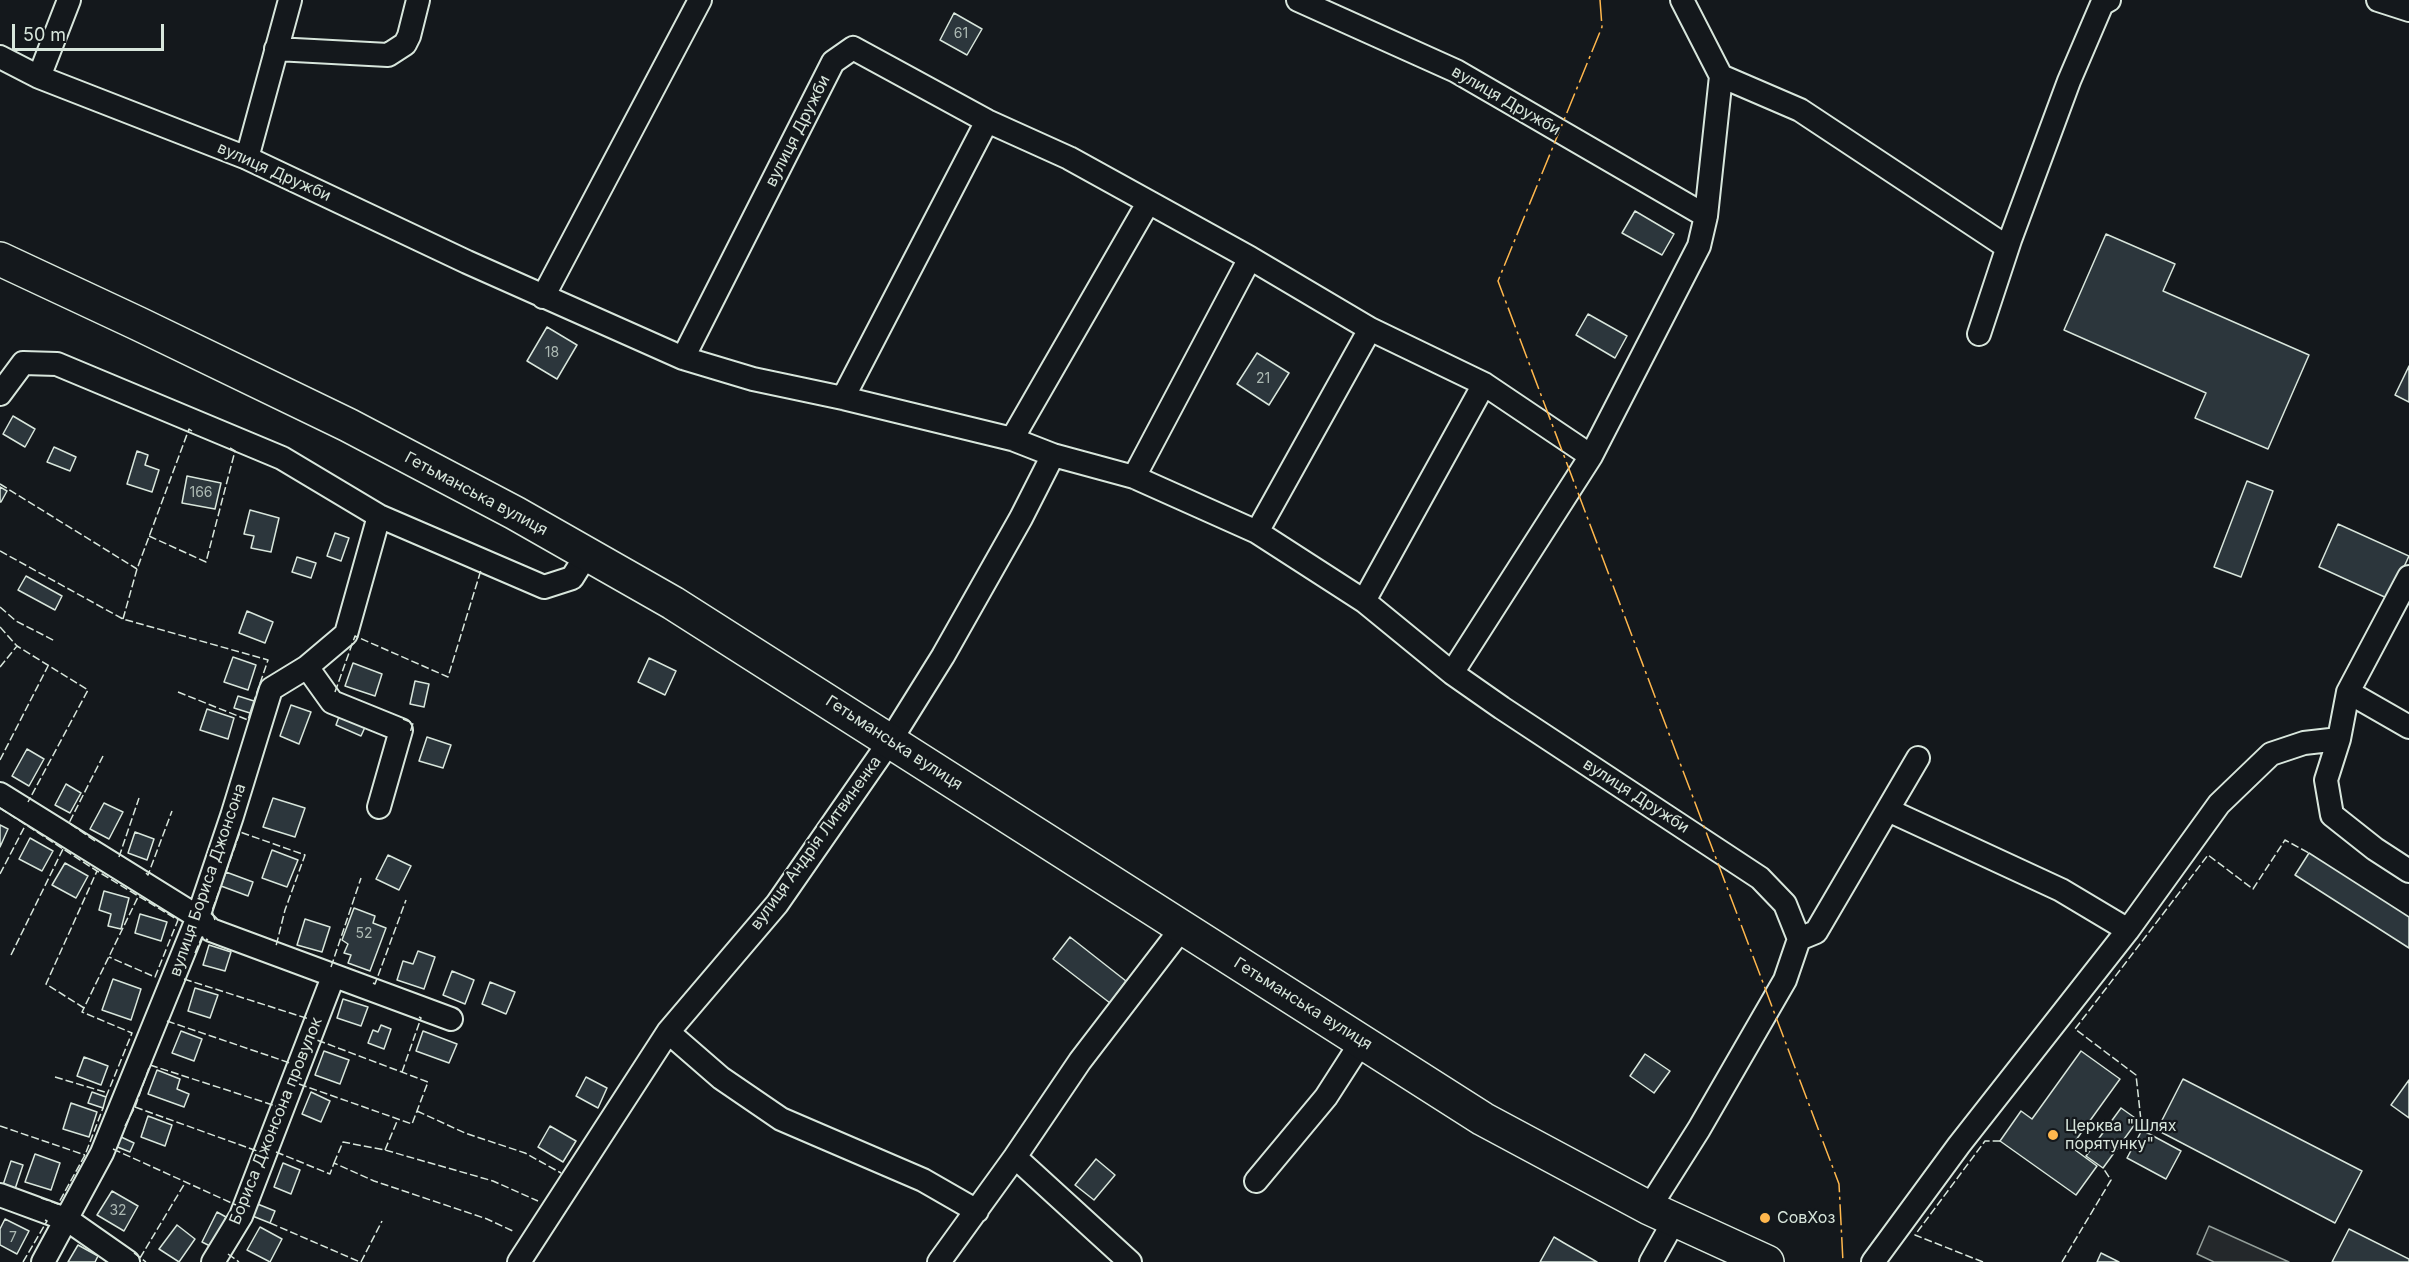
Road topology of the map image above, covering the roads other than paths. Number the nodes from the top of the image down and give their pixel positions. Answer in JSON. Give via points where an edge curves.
{"nodes":[{"id":1,"x":69,"y":0,"type":"edge"},
{"id":2,"x":290,"y":0,"type":"edge"},
{"id":3,"x":418,"y":0,"type":"edge"},
{"id":4,"x":700,"y":0,"type":"edge"},
{"id":5,"x":1298,"y":0,"type":"edge"},
{"id":6,"x":1682,"y":0,"type":"edge"},
{"id":7,"x":2109,"y":0,"type":"edge"},
{"id":8,"x":2378,"y":0,"type":"edge"},
{"id":9,"x":2409,"y":10,"type":"edge"},
{"id":10,"x":276,"y":50,"type":"junction"},
{"id":11,"x":0,"y":57,"type":"edge"},
{"id":12,"x":1721,"y":76,"type":"junction"},
{"id":13,"x":39,"y":77,"type":"junction"},
{"id":14,"x":987,"y":121,"type":"junction"},
{"id":15,"x":247,"y":158,"type":"junction"},
{"id":16,"x":1148,"y":203,"type":"junction"},
{"id":17,"x":1706,"y":216,"type":"junction"},
{"id":18,"x":2007,"y":247,"type":"junction"},
{"id":19,"x":1250,"y":258,"type":"junction"},
{"id":20,"x":0,"y":259,"type":"edge"},
{"id":21,"x":543,"y":297,"type":"junction"},
{"id":22,"x":1370,"y":329,"type":"junction"},
{"id":23,"x":1979,"y":334,"type":"dead end"},
{"id":24,"x":683,"y":358,"type":"junction"},
{"id":25,"x":1484,"y":384,"type":"junction"},
{"id":26,"x":0,"y":394,"type":"edge"},
{"id":27,"x":843,"y":398,"type":"junction"},
{"id":28,"x":1012,"y":439,"type":"junction"},
{"id":29,"x":1053,"y":454,"type":"junction"},
{"id":30,"x":1591,"y":456,"type":"junction"},
{"id":31,"x":1134,"y":477,"type":"junction"},
{"id":32,"x":379,"y":516,"type":"junction"},
{"id":33,"x":1257,"y":532,"type":"junction"},
{"id":34,"x":587,"y":554,"type":"junction"},
{"id":35,"x":2409,"y":577,"type":"edge"},
{"id":36,"x":1364,"y":602,"type":"junction"},
{"id":37,"x":307,"y":667,"type":"junction"},
{"id":38,"x":1452,"y":673,"type":"junction"},
{"id":39,"x":2348,"y":692,"type":"junction"},
{"id":40,"x":2409,"y":727,"type":"edge"},
{"id":41,"x":2339,"y":739,"type":"junction"},
{"id":42,"x":890,"y":741,"type":"junction"},
{"id":43,"x":1918,"y":758,"type":"dead end"},
{"id":44,"x":0,"y":794,"type":"edge"},
{"id":45,"x":379,"y":807,"type":"dead end"},
{"id":46,"x":1888,"y":810,"type":"junction"},
{"id":47,"x":2409,"y":871,"type":"edge"},
{"id":48,"x":198,"y":917,"type":"junction"},
{"id":49,"x":1182,"y":928,"type":"junction"},
{"id":50,"x":2128,"y":930,"type":"junction"},
{"id":51,"x":1799,"y":939,"type":"junction"},
{"id":52,"x":333,"y":977,"type":"junction"},
{"id":53,"x":451,"y":1019,"type":"dead end"},
{"id":54,"x":669,"y":1032,"type":"junction"},
{"id":55,"x":1362,"y":1041,"type":"junction"},
{"id":56,"x":1015,"y":1157,"type":"junction"},
{"id":57,"x":1256,"y":1181,"type":"dead end"},
{"id":58,"x":0,"y":1195,"type":"edge"},
{"id":59,"x":977,"y":1212,"type":"junction"},
{"id":60,"x":1662,"y":1214,"type":"junction"},
{"id":61,"x":68,"y":1220,"type":"junction"},
{"id":62,"x":43,"y":1262,"type":"edge"},
{"id":63,"x":128,"y":1262,"type":"edge"},
{"id":64,"x":213,"y":1262,"type":"edge"},
{"id":65,"x":519,"y":1262,"type":"edge"},
{"id":66,"x":939,"y":1262,"type":"edge"},
{"id":67,"x":1130,"y":1262,"type":"edge"},
{"id":68,"x":1651,"y":1262,"type":"edge"},
{"id":69,"x":1767,"y":1262,"type":"edge"},
{"id":70,"x":1873,"y":1262,"type":"edge"}],
"edges":[{"from":1,"to":13,"type":"street"},
{"from":2,"to":10,"type":"street"},
{"from":3,"to":10,"type":"street","via":[[410,36],[388,55]]},
{"from":4,"to":21,"type":"street"},
{"from":5,"to":17,"type":"street","name":"вулиця Дружби","via":[[1456,71]]},
{"from":6,"to":12,"type":"street"},
{"from":7,"to":18,"type":"street","via":[[2102,4],[2069,81]]},
{"from":8,"to":9,"type":"street"},
{"from":10,"to":15,"type":"street"},
{"from":11,"to":13,"type":"street","name":"вулиця Дружби"},
{"from":12,"to":17,"type":"street"},
{"from":12,"to":18,"type":"street","via":[[1800,110]]},
{"from":13,"to":15,"type":"street","name":"вулиця Дружби"},
{"from":14,"to":16,"type":"street","name":"вулиця Дружби","via":[[1070,158]]},
{"from":14,"to":24,"type":"street","name":"вулиця Дружби","via":[[853,48],[833,62]]},
{"from":14,"to":27,"type":"street"},
{"from":15,"to":21,"type":"street","name":"вулиця Дружби"},
{"from":16,"to":19,"type":"street","name":"вулиця Дружби"},
{"from":16,"to":28,"type":"street"},
{"from":17,"to":30,"type":"street","via":[[1699,246]]},
{"from":18,"to":23,"type":"street"},
{"from":19,"to":22,"type":"street","name":"вулиця Дружби"},
{"from":19,"to":31,"type":"street"},
{"from":20,"to":34,"type":"highway","name":"Гетьманська вулиця","via":[[348,425]]},
{"from":21,"to":24,"type":"street","name":"вулиця Дружби"},
{"from":22,"to":25,"type":"street","name":"вулиця Дружби"},
{"from":22,"to":33,"type":"street"},
{"from":24,"to":27,"type":"street","name":"вулиця Дружби","via":[[753,379]]},
{"from":25,"to":30,"type":"street","name":"вулиця Дружби"},
{"from":25,"to":36,"type":"street"},
{"from":26,"to":32,"type":"street","via":[[23,363],[57,364],[282,458]]},
{"from":27,"to":28,"type":"street","name":"вулиця Дружби"},
{"from":28,"to":29,"type":"street","name":"вулиця Дружби"},
{"from":29,"to":31,"type":"street","name":"вулиця Дружби"},
{"from":29,"to":42,"type":"street","name":"вулиця Андрія Литвиненка","via":[[943,656]]},
{"from":30,"to":38,"type":"street"},
{"from":31,"to":33,"type":"street","name":"вулиця Дружби"},
{"from":32,"to":34,"type":"street","via":[[544,587],[572,578]]},
{"from":32,"to":37,"type":"street","name":"вулиця Бориса Джонсона","via":[[346,634]]},
{"from":33,"to":36,"type":"street","name":"вулиця Дружби"},
{"from":34,"to":42,"type":"highway","name":"Гетьманська вулиця","via":[[683,609]]},
{"from":35,"to":39,"type":"street"},
{"from":36,"to":38,"type":"street","name":"вулиця Дружби"},
{"from":37,"to":45,"type":"street","via":[[332,702],[401,730]]},
{"from":37,"to":48,"type":"street","name":"вулиця Бориса Джонсона","via":[[271,689]]},
{"from":38,"to":51,"type":"street","name":"вулиця Дружби","via":[[1760,878],[1785,904]]},
{"from":39,"to":40,"type":"street"},
{"from":39,"to":41,"type":"street"},
{"from":41,"to":47,"type":"street","via":[[2326,780],[2332,815]]},
{"from":41,"to":50,"type":"street","via":[[2304,743],[2271,754],[2219,804]]},
{"from":42,"to":49,"type":"highway","name":"Гетьманська вулиця"},
{"from":42,"to":54,"type":"street","name":"вулиця Андрія Литвиненка","via":[[777,903]]},
{"from":43,"to":46,"type":"street"},
{"from":44,"to":48,"type":"street"},
{"from":46,"to":50,"type":"street","via":[[2061,890]]},
{"from":46,"to":51,"type":"street","via":[[1816,932]]},
{"from":48,"to":52,"type":"street","via":[[211,930]]},
{"from":48,"to":61,"type":"street","name":"вулиця Бориса Джонсона","via":[[102,1153]]},
{"from":49,"to":55,"type":"highway","name":"Гетьманська вулиця"},
{"from":49,"to":56,"type":"street","via":[[1080,1061]]},
{"from":50,"to":70,"type":"street","via":[[1959,1145]]},
{"from":51,"to":60,"type":"street","via":[[1785,980],[1699,1130]]},
{"from":52,"to":53,"type":"street"},
{"from":52,"to":64,"type":"street","name":"Бориса Джонсона провулок","via":[[241,1216]]},
{"from":54,"to":59,"type":"street","via":[[722,1078],[781,1119],[923,1180]]},
{"from":54,"to":65,"type":"street","name":"вулиця Андрія Литвиненка"},
{"from":55,"to":57,"type":"street","via":[[1326,1097]]},
{"from":55,"to":60,"type":"highway","name":"Гетьманська вулиця","via":[[1483,1119]]},
{"from":56,"to":59,"type":"street"},
{"from":56,"to":67,"type":"street"},
{"from":58,"to":61,"type":"street"},
{"from":59,"to":66,"type":"street"},
{"from":60,"to":68,"type":"street"},
{"from":60,"to":69,"type":"highway","name":"Гетьманська вулиця"},
{"from":61,"to":62,"type":"street","name":"вулиця Бориса Джонсона"},
{"from":61,"to":63,"type":"street"}]}
